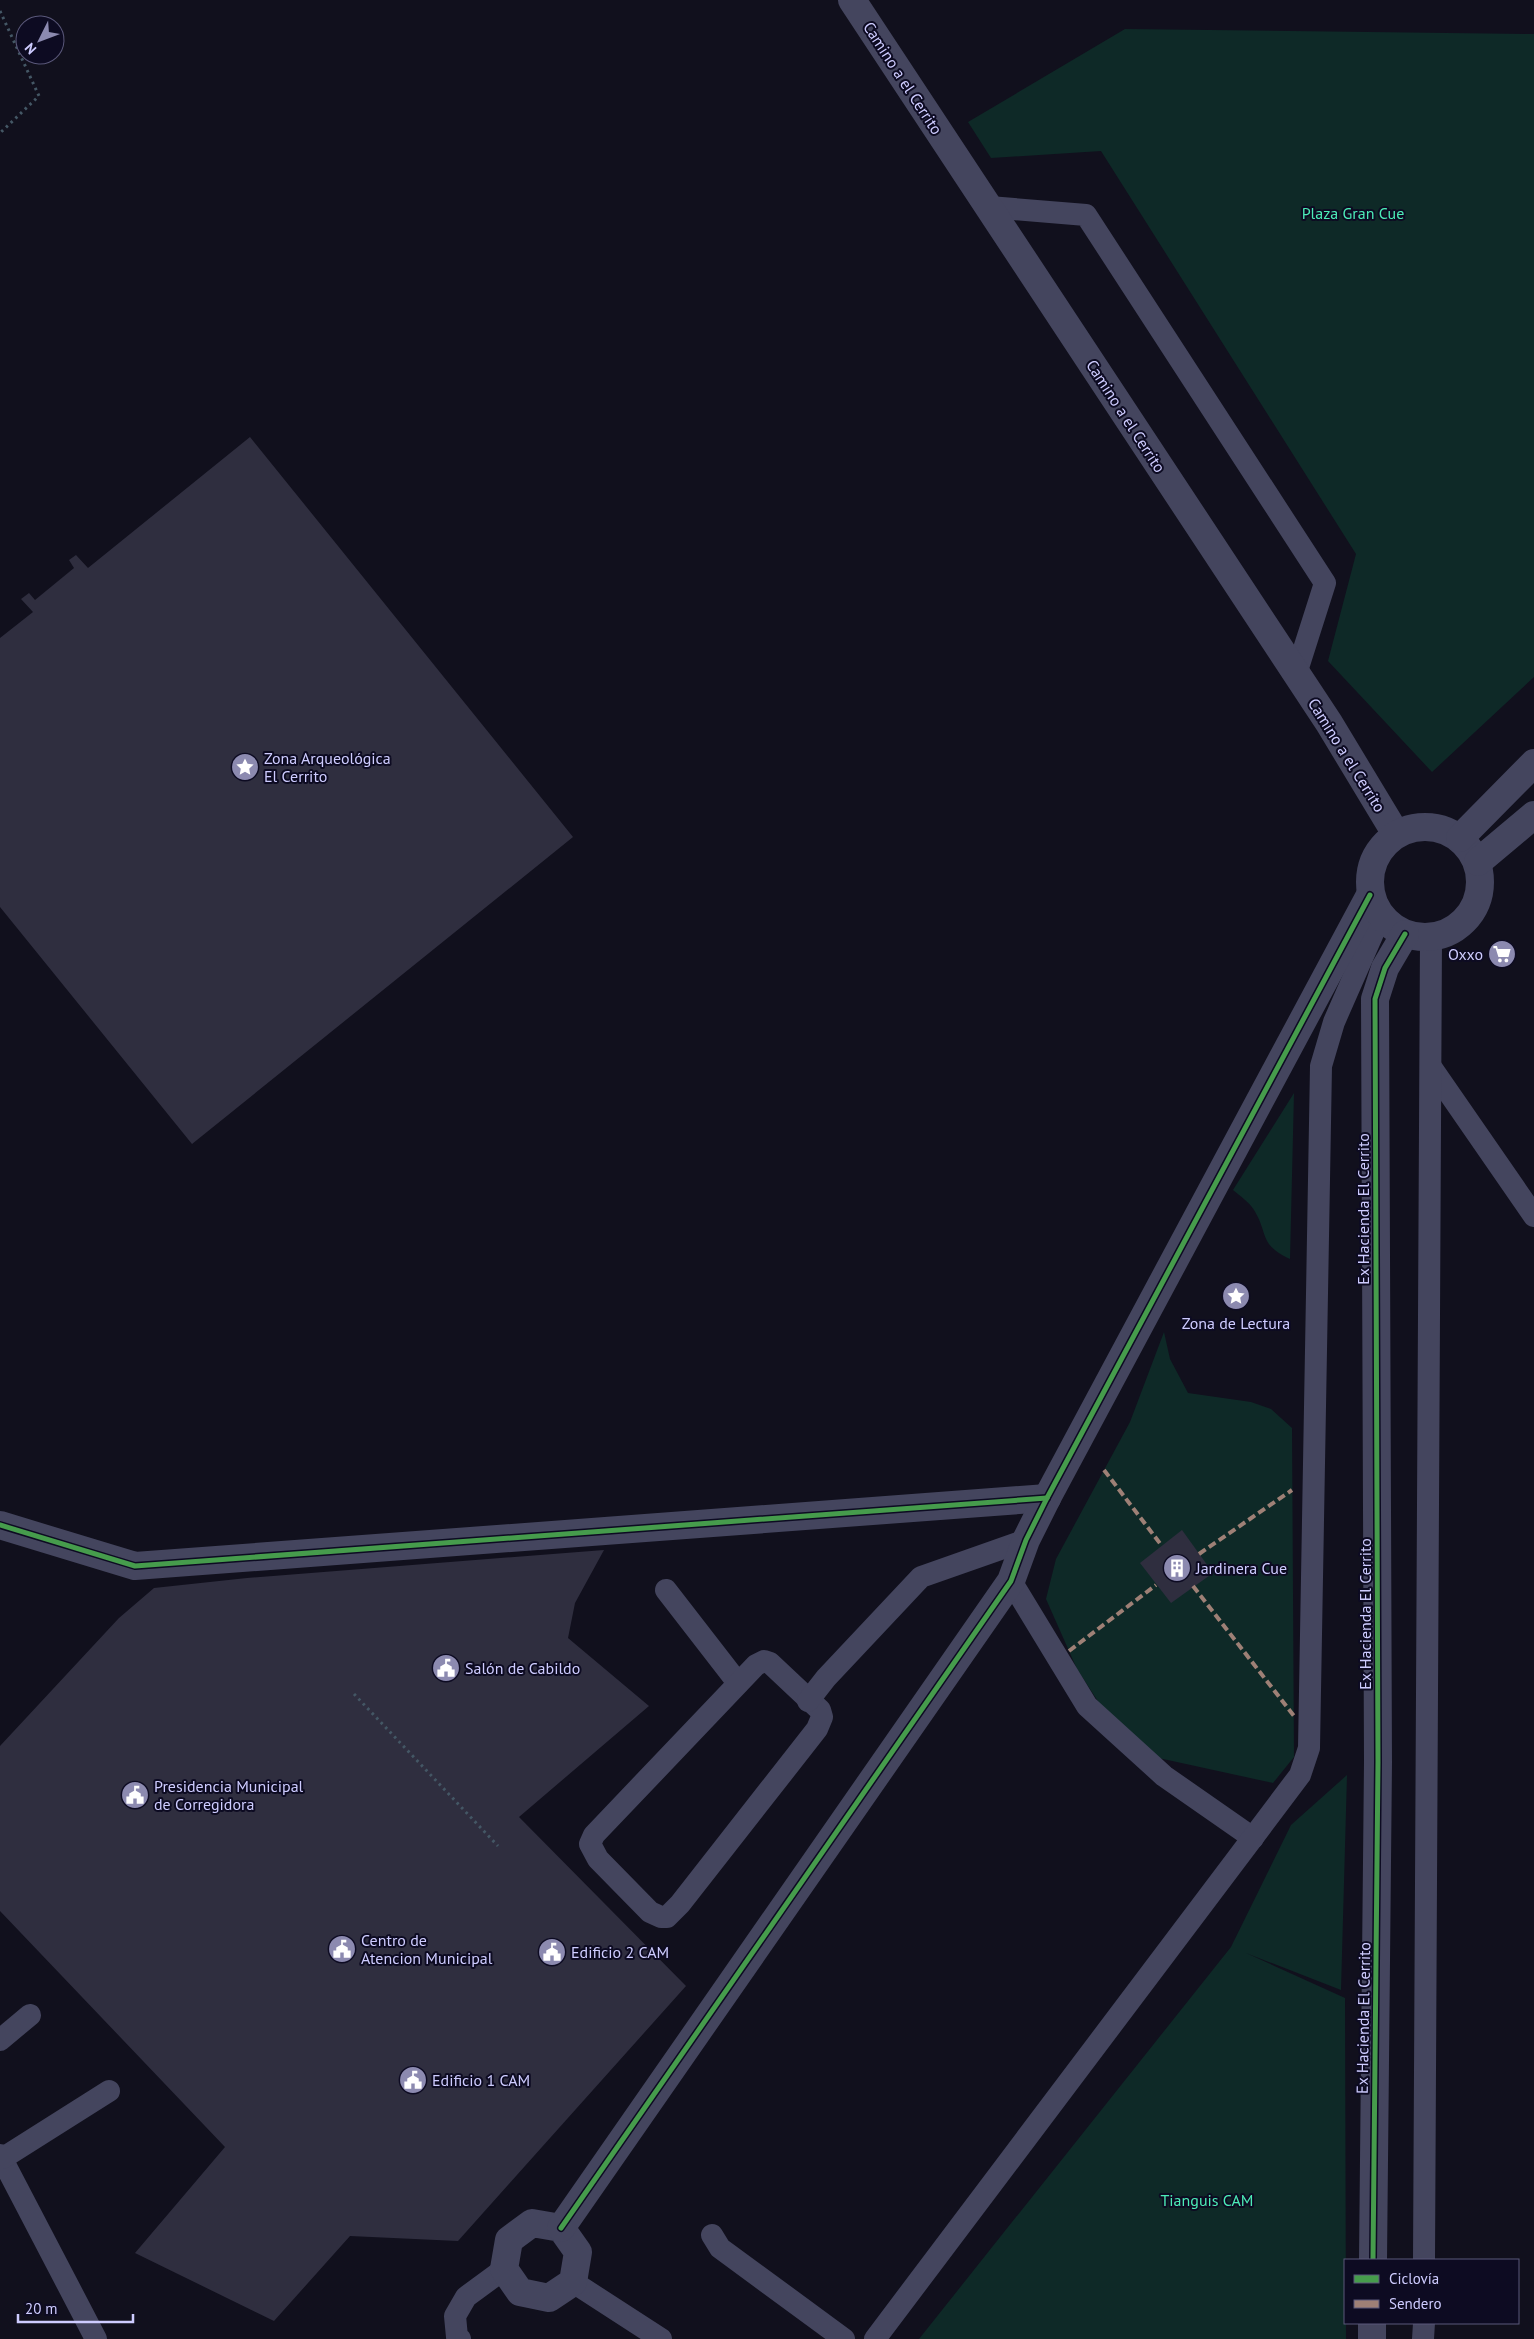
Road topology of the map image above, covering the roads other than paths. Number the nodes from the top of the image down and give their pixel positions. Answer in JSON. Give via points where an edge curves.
{"nodes":[{"id":1,"x":852,"y":0,"type":"edge"},
{"id":2,"x":989,"y":207,"type":"junction"},
{"id":3,"x":1296,"y":674,"type":"junction"},
{"id":4,"x":1534,"y":763,"type":"edge"},
{"id":5,"x":1534,"y":814,"type":"edge"},
{"id":6,"x":1396,"y":834,"type":"junction"},
{"id":7,"x":1460,"y":838,"type":"junction"},
{"id":8,"x":1478,"y":862,"type":"junction"},
{"id":9,"x":1376,"y":905,"type":"junction"},
{"id":10,"x":1418,"y":936,"type":"junction"},
{"id":11,"x":1431,"y":1068,"type":"junction"},
{"id":12,"x":1534,"y":1216,"type":"edge"},
{"id":13,"x":1047,"y":1498,"type":"junction"},
{"id":14,"x":0,"y":1526,"type":"edge"},
{"id":15,"x":1026,"y":1540,"type":"junction"},
{"id":16,"x":1011,"y":1581,"type":"junction"},
{"id":17,"x":666,"y":1590,"type":"dead end"},
{"id":18,"x":738,"y":1683,"type":"junction"},
{"id":19,"x":808,"y":1701,"type":"junction"},
{"id":20,"x":1253,"y":1838,"type":"junction"},
{"id":21,"x":30,"y":2015,"type":"dead end"},
{"id":22,"x":0,"y":2040,"type":"edge"},
{"id":23,"x":109,"y":2090,"type":"dead end"},
{"id":24,"x":1,"y":2157,"type":"edge"},
{"id":25,"x":561,"y":2228,"type":"junction"},
{"id":26,"x":712,"y":2235,"type":"dead end"},
{"id":27,"x":1373,"y":2259,"type":"edge"},
{"id":28,"x":1424,"y":2259,"type":"edge"},
{"id":29,"x":504,"y":2269,"type":"junction"},
{"id":30,"x":573,"y":2282,"type":"junction"},
{"id":31,"x":1372,"y":2324,"type":"edge"},
{"id":32,"x":1424,"y":2324,"type":"edge"},
{"id":33,"x":96,"y":2339,"type":"edge"},
{"id":34,"x":460,"y":2339,"type":"edge"},
{"id":35,"x":661,"y":2339,"type":"edge"},
{"id":36,"x":844,"y":2339,"type":"edge"},
{"id":37,"x":875,"y":2339,"type":"edge"},
{"id":38,"x":1372,"y":2339,"type":"edge"},
{"id":39,"x":1424,"y":2339,"type":"edge"}],
"edges":[{"from":1,"to":2,"type":"street","name":"Camino a el Cerrito"},
{"from":2,"to":3,"type":"street","name":"Camino a el Cerrito"},
{"from":2,"to":3,"type":"lane","via":[[1086,215],[1325,583]]},
{"from":3,"to":6,"type":"street","name":"Camino a el Cerrito"},
{"from":4,"to":7,"type":"street"},
{"from":5,"to":8,"type":"street"},
{"from":6,"to":7,"type":"street","via":[[1417,826],[1440,828]]},
{"from":6,"to":9,"type":"street","via":[[1379,849],[1370,871]]},
{"from":7,"to":8,"type":"street"},
{"from":8,"to":10,"type":"street","via":[[1481,884],[1474,910],[1456,929]]},
{"from":9,"to":10,"type":"street"},
{"from":9,"to":13,"type":"street"},
{"from":9,"to":20,"type":"lane","via":[[1321,1066],[1309,1748],[1300,1775]]},
{"from":10,"to":11,"type":"lane"},
{"from":10,"to":27,"type":"street","name":"Ex Hacienda El Cerrito","via":[[1384,968],[1374,999],[1378,1772]]},
{"from":11,"to":12,"type":"lane"},
{"from":11,"to":28,"type":"lane"},
{"from":13,"to":14,"type":"street","via":[[135,1566]]},
{"from":13,"to":15,"type":"street"},
{"from":15,"to":16,"type":"street"},
{"from":15,"to":19,"type":"lane","via":[[921,1577]]},
{"from":16,"to":20,"type":"lane","via":[[1087,1706],[1164,1776]]},
{"from":16,"to":25,"type":"street"},
{"from":17,"to":18,"type":"lane"},
{"from":18,"to":19,"type":"lane","via":[[764,1661]]},
{"from":18,"to":19,"type":"lane","via":[[594,1835],[590,1844],[598,1859],[650,1912],[661,1917],[667,1917],[680,1904],[817,1729],[822,1717],[820,1710]]},
{"from":20,"to":37,"type":"lane"},
{"from":21,"to":22,"type":"lane"},
{"from":23,"to":24,"type":"lane"},
{"from":24,"to":33,"type":"lane"},
{"from":25,"to":29,"type":"street","via":[[532,2223],[508,2240]]},
{"from":25,"to":30,"type":"street","via":[[578,2252]]},
{"from":26,"to":36,"type":"lane","via":[[720,2248]]},
{"from":29,"to":30,"type":"street","via":[[520,2292],[549,2298]]},
{"from":29,"to":34,"type":"lane","via":[[466,2297],[455,2316],[457,2337]]},
{"from":30,"to":35,"type":"lane"},
{"from":31,"to":38,"type":"street"},
{"from":32,"to":39,"type":"lane"}]}
